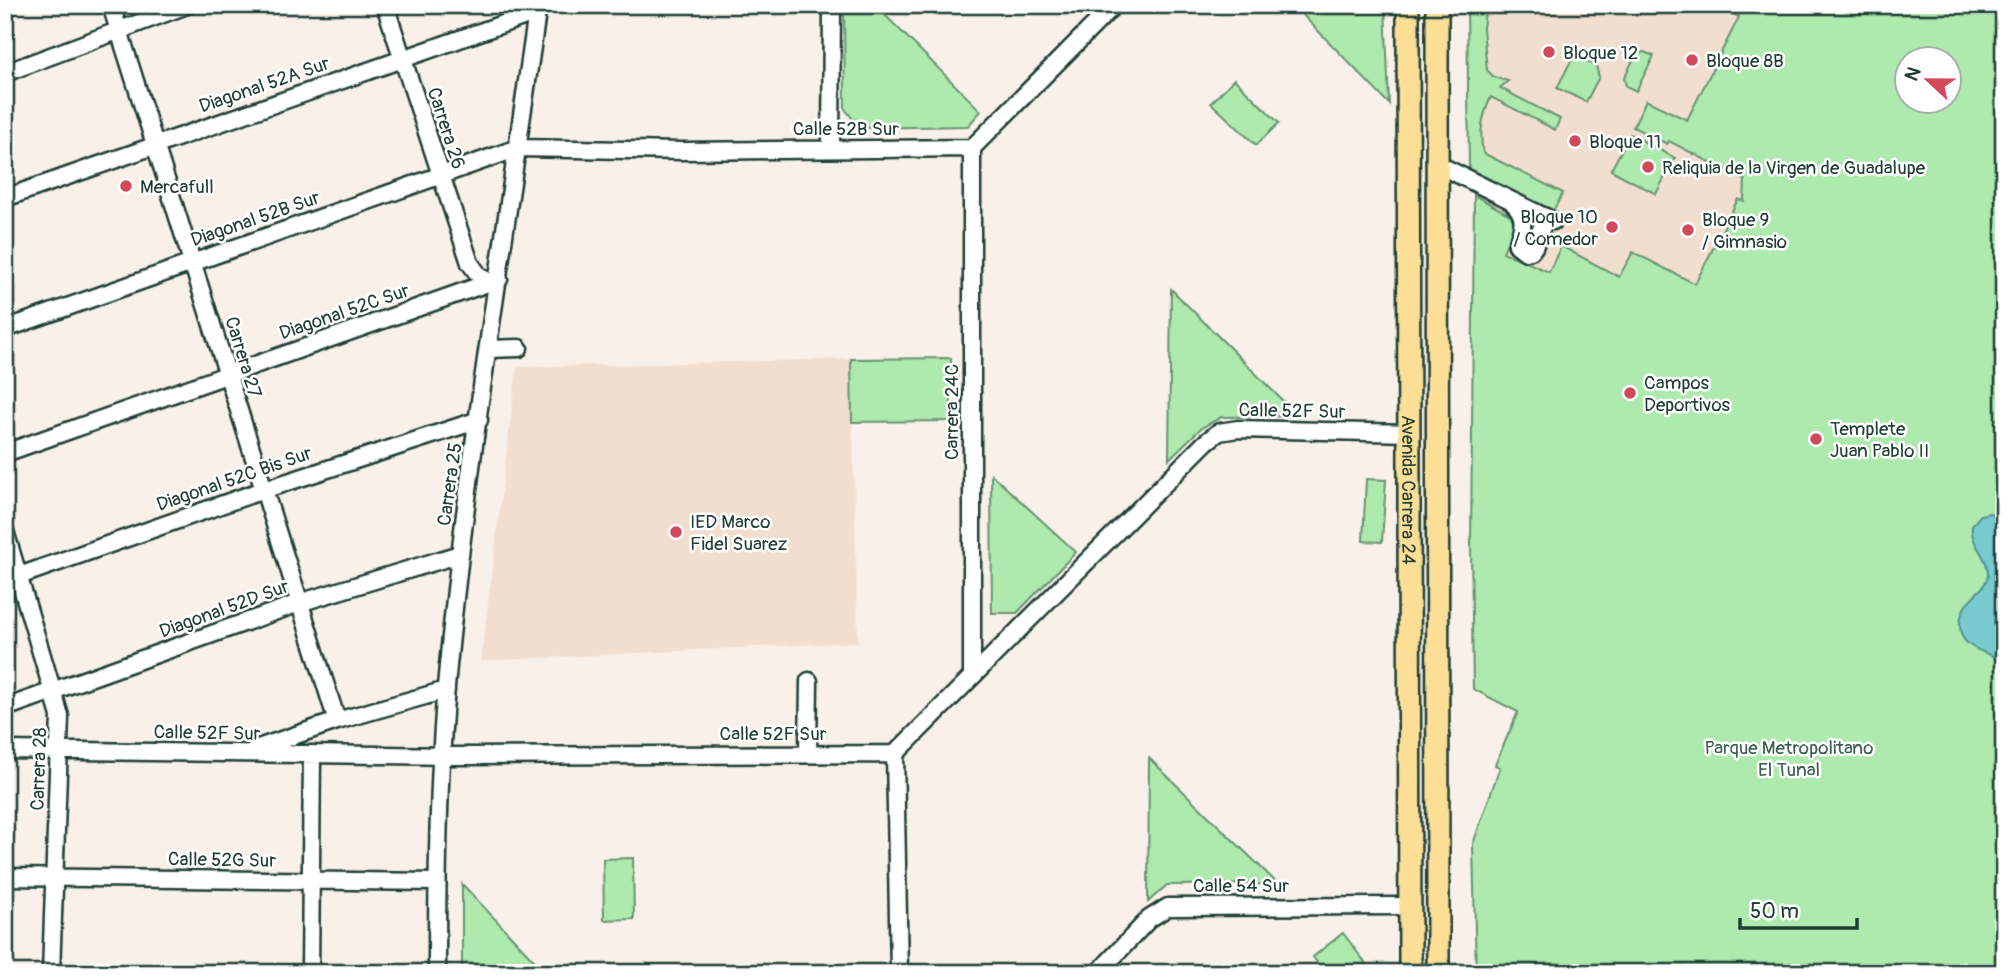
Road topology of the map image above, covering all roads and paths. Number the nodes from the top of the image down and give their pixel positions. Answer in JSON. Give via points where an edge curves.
{"nodes":[{"id":1,"x":111,"y":5,"type":"edge"},
{"id":2,"x":187,"y":5,"type":"edge"},
{"id":3,"x":385,"y":5,"type":"edge"},
{"id":4,"x":832,"y":5,"type":"edge"},
{"id":5,"x":1114,"y":5,"type":"edge"},
{"id":6,"x":1408,"y":5,"type":"edge"},
{"id":7,"x":1437,"y":5,"type":"edge"},
{"id":8,"x":538,"y":8,"type":"edge"},
{"id":9,"x":119,"y":30,"type":"junction"},
{"id":10,"x":402,"y":58,"type":"junction"},
{"id":11,"x":5,"y":73,"type":"edge"},
{"id":12,"x":155,"y":145,"type":"junction"},
{"id":13,"x":518,"y":148,"type":"junction"},
{"id":14,"x":972,"y":148,"type":"junction"},
{"id":15,"x":831,"y":149,"type":"junction"},
{"id":16,"x":1437,"y":164,"type":"junction"},
{"id":17,"x":441,"y":175,"type":"junction"},
{"id":18,"x":5,"y":198,"type":"edge"},
{"id":19,"x":1508,"y":199,"type":"junction"},
{"id":20,"x":192,"y":263,"type":"junction"},
{"id":21,"x":470,"y":263,"type":"junction"},
{"id":22,"x":494,"y":281,"type":"junction"},
{"id":23,"x":465,"y":291,"type":"junction"},
{"id":24,"x":5,"y":329,"type":"edge"},
{"id":25,"x":519,"y":348,"type":"dead end"},
{"id":26,"x":489,"y":349,"type":"junction"},
{"id":27,"x":228,"y":375,"type":"junction"},
{"id":28,"x":479,"y":420,"type":"junction"},
{"id":29,"x":1409,"y":433,"type":"junction"},
{"id":30,"x":5,"y":453,"type":"edge"},
{"id":31,"x":263,"y":490,"type":"junction"},
{"id":32,"x":5,"y":531,"type":"edge"},
{"id":33,"x":460,"y":554,"type":"junction"},
{"id":34,"x":12,"y":578,"type":"edge"},
{"id":35,"x":299,"y":603,"type":"junction"},
{"id":36,"x":972,"y":676,"type":"junction"},
{"id":37,"x":809,"y":681,"type":"dead end"},
{"id":38,"x":446,"y":690,"type":"junction"},
{"id":39,"x":54,"y":691,"type":"junction"},
{"id":40,"x":5,"y":708,"type":"edge"},
{"id":41,"x":337,"y":721,"type":"junction"},
{"id":42,"x":5,"y":750,"type":"edge"},
{"id":43,"x":60,"y":751,"type":"junction"},
{"id":44,"x":243,"y":753,"type":"junction"},
{"id":45,"x":312,"y":754,"type":"junction"},
{"id":46,"x":808,"y":754,"type":"junction"},
{"id":47,"x":895,"y":754,"type":"junction"},
{"id":48,"x":442,"y":755,"type":"junction"},
{"id":49,"x":5,"y":877,"type":"edge"},
{"id":50,"x":55,"y":878,"type":"junction"},
{"id":51,"x":311,"y":881,"type":"junction"},
{"id":52,"x":438,"y":883,"type":"junction"},
{"id":53,"x":1410,"y":906,"type":"junction"},
{"id":54,"x":51,"y":973,"type":"edge"},
{"id":55,"x":310,"y":973,"type":"edge"},
{"id":56,"x":438,"y":973,"type":"edge"},
{"id":57,"x":899,"y":973,"type":"edge"},
{"id":58,"x":1098,"y":973,"type":"edge"},
{"id":59,"x":1410,"y":973,"type":"edge"},
{"id":60,"x":1438,"y":973,"type":"edge"}],
"edges":[{"from":1,"to":9,"type":"street","name":"Carrera 27"},
{"from":2,"to":9,"type":"street"},
{"from":3,"to":10,"type":"street","name":"Carrera 26"},
{"from":4,"to":15,"type":"street"},
{"from":5,"to":14,"type":"street"},
{"from":6,"to":29,"type":"main road","name":"Avenida Carrera 24"},
{"from":7,"to":16,"type":"main road","name":"Avenida Carrera 24"},
{"from":8,"to":10,"type":"street","name":"Diagonal 52A Sur"},
{"from":8,"to":13,"type":"street","name":"Carrera 25"},
{"from":9,"to":11,"type":"street"},
{"from":9,"to":12,"type":"street","name":"Carrera 27"},
{"from":10,"to":12,"type":"street","name":"Diagonal 52A Sur"},
{"from":10,"to":17,"type":"street","name":"Carrera 26"},
{"from":12,"to":18,"type":"street","name":"Diagonal 52A Sur"},
{"from":12,"to":20,"type":"street","name":"Carrera 27"},
{"from":13,"to":15,"type":"street","name":"Calle 52B Sur"},
{"from":13,"to":17,"type":"street","name":"Diagonal 52B Sur"},
{"from":13,"to":22,"type":"street","name":"Carrera 25"},
{"from":14,"to":15,"type":"street","name":"Calle 52B Sur"},
{"from":14,"to":36,"type":"street","name":"Carrera 24C"},
{"from":16,"to":19,"type":"street"},
{"from":16,"to":60,"type":"main road","name":"Avenida Carrera 24"},
{"from":17,"to":20,"type":"street","name":"Diagonal 52B Sur"},
{"from":17,"to":21,"type":"street","name":"Carrera 26"},
{"from":19,"to":19,"type":"street","via":[[1550,219],[1531,251],[1517,245],[1523,218]]},
{"from":20,"to":24,"type":"street","name":"Diagonal 52B Sur"},
{"from":20,"to":27,"type":"street","name":"Carrera 27"},
{"from":21,"to":22,"type":"street","name":"Carrera 26","via":[[480,277]]},
{"from":21,"to":23,"type":"street","name":"Carrera 26"},
{"from":22,"to":23,"type":"street","name":"Diagonal 52C Sur"},
{"from":22,"to":26,"type":"street","name":"Carrera 25"},
{"from":23,"to":27,"type":"street","name":"Diagonal 52C Sur"},
{"from":25,"to":26,"type":"street"},
{"from":26,"to":28,"type":"street","name":"Carrera 25"},
{"from":27,"to":30,"type":"street","name":"Diagonal 52C Sur"},
{"from":27,"to":31,"type":"street","name":"Carrera 27"},
{"from":28,"to":31,"type":"street","name":"Diagonal 52C Bis Sur"},
{"from":28,"to":33,"type":"street","name":"Carrera 25"},
{"from":29,"to":36,"type":"street","name":"Calle 52F Sur","via":[[1219,432]]},
{"from":29,"to":53,"type":"main road","name":"Avenida Carrera 24"},
{"from":31,"to":34,"type":"street","name":"Diagonal 52C Bis Sur"},
{"from":31,"to":35,"type":"street","name":"Carrera 27"},
{"from":32,"to":34,"type":"street","name":"Carrera 28"},
{"from":33,"to":35,"type":"street","name":"Diagonal 52D Sur"},
{"from":33,"to":38,"type":"street","name":"Carrera 25"},
{"from":34,"to":39,"type":"street","name":"Carrera 28"},
{"from":35,"to":39,"type":"street","name":"Diagonal 52D Sur"},
{"from":35,"to":41,"type":"street","name":"Carrera 27"},
{"from":36,"to":47,"type":"street","name":"Calle 52F Sur"},
{"from":37,"to":46,"type":"street"},
{"from":38,"to":41,"type":"street"},
{"from":38,"to":48,"type":"street","name":"Carrera 25"},
{"from":39,"to":40,"type":"street","name":"Diagonal 52D Sur"},
{"from":39,"to":43,"type":"street","name":"Carrera 28"},
{"from":41,"to":44,"type":"street"},
{"from":42,"to":43,"type":"street","name":"Calle 52F Sur"},
{"from":43,"to":44,"type":"street","name":"Calle 52F Sur"},
{"from":43,"to":50,"type":"street","name":"Carrera 28"},
{"from":44,"to":45,"type":"street","name":"Calle 52F Sur"},
{"from":45,"to":48,"type":"street","name":"Calle 52F Sur"},
{"from":45,"to":51,"type":"street"},
{"from":46,"to":47,"type":"street","name":"Calle 52F Sur"},
{"from":46,"to":48,"type":"street","name":"Calle 52F Sur"},
{"from":47,"to":57,"type":"street"},
{"from":48,"to":52,"type":"street","name":"Carrera 25"},
{"from":49,"to":50,"type":"street","name":"Calle 52G Sur"},
{"from":50,"to":51,"type":"street","name":"Calle 52G Sur"},
{"from":50,"to":54,"type":"street","name":"Carrera 28"},
{"from":51,"to":52,"type":"street","name":"Calle 52G Sur"},
{"from":51,"to":55,"type":"street"},
{"from":52,"to":56,"type":"street","name":"Carrera 25"},
{"from":53,"to":58,"type":"street","name":"Calle 54 Sur","via":[[1168,907],[1149,919]]},
{"from":53,"to":59,"type":"main road","name":"Avenida Carrera 24"}]}
